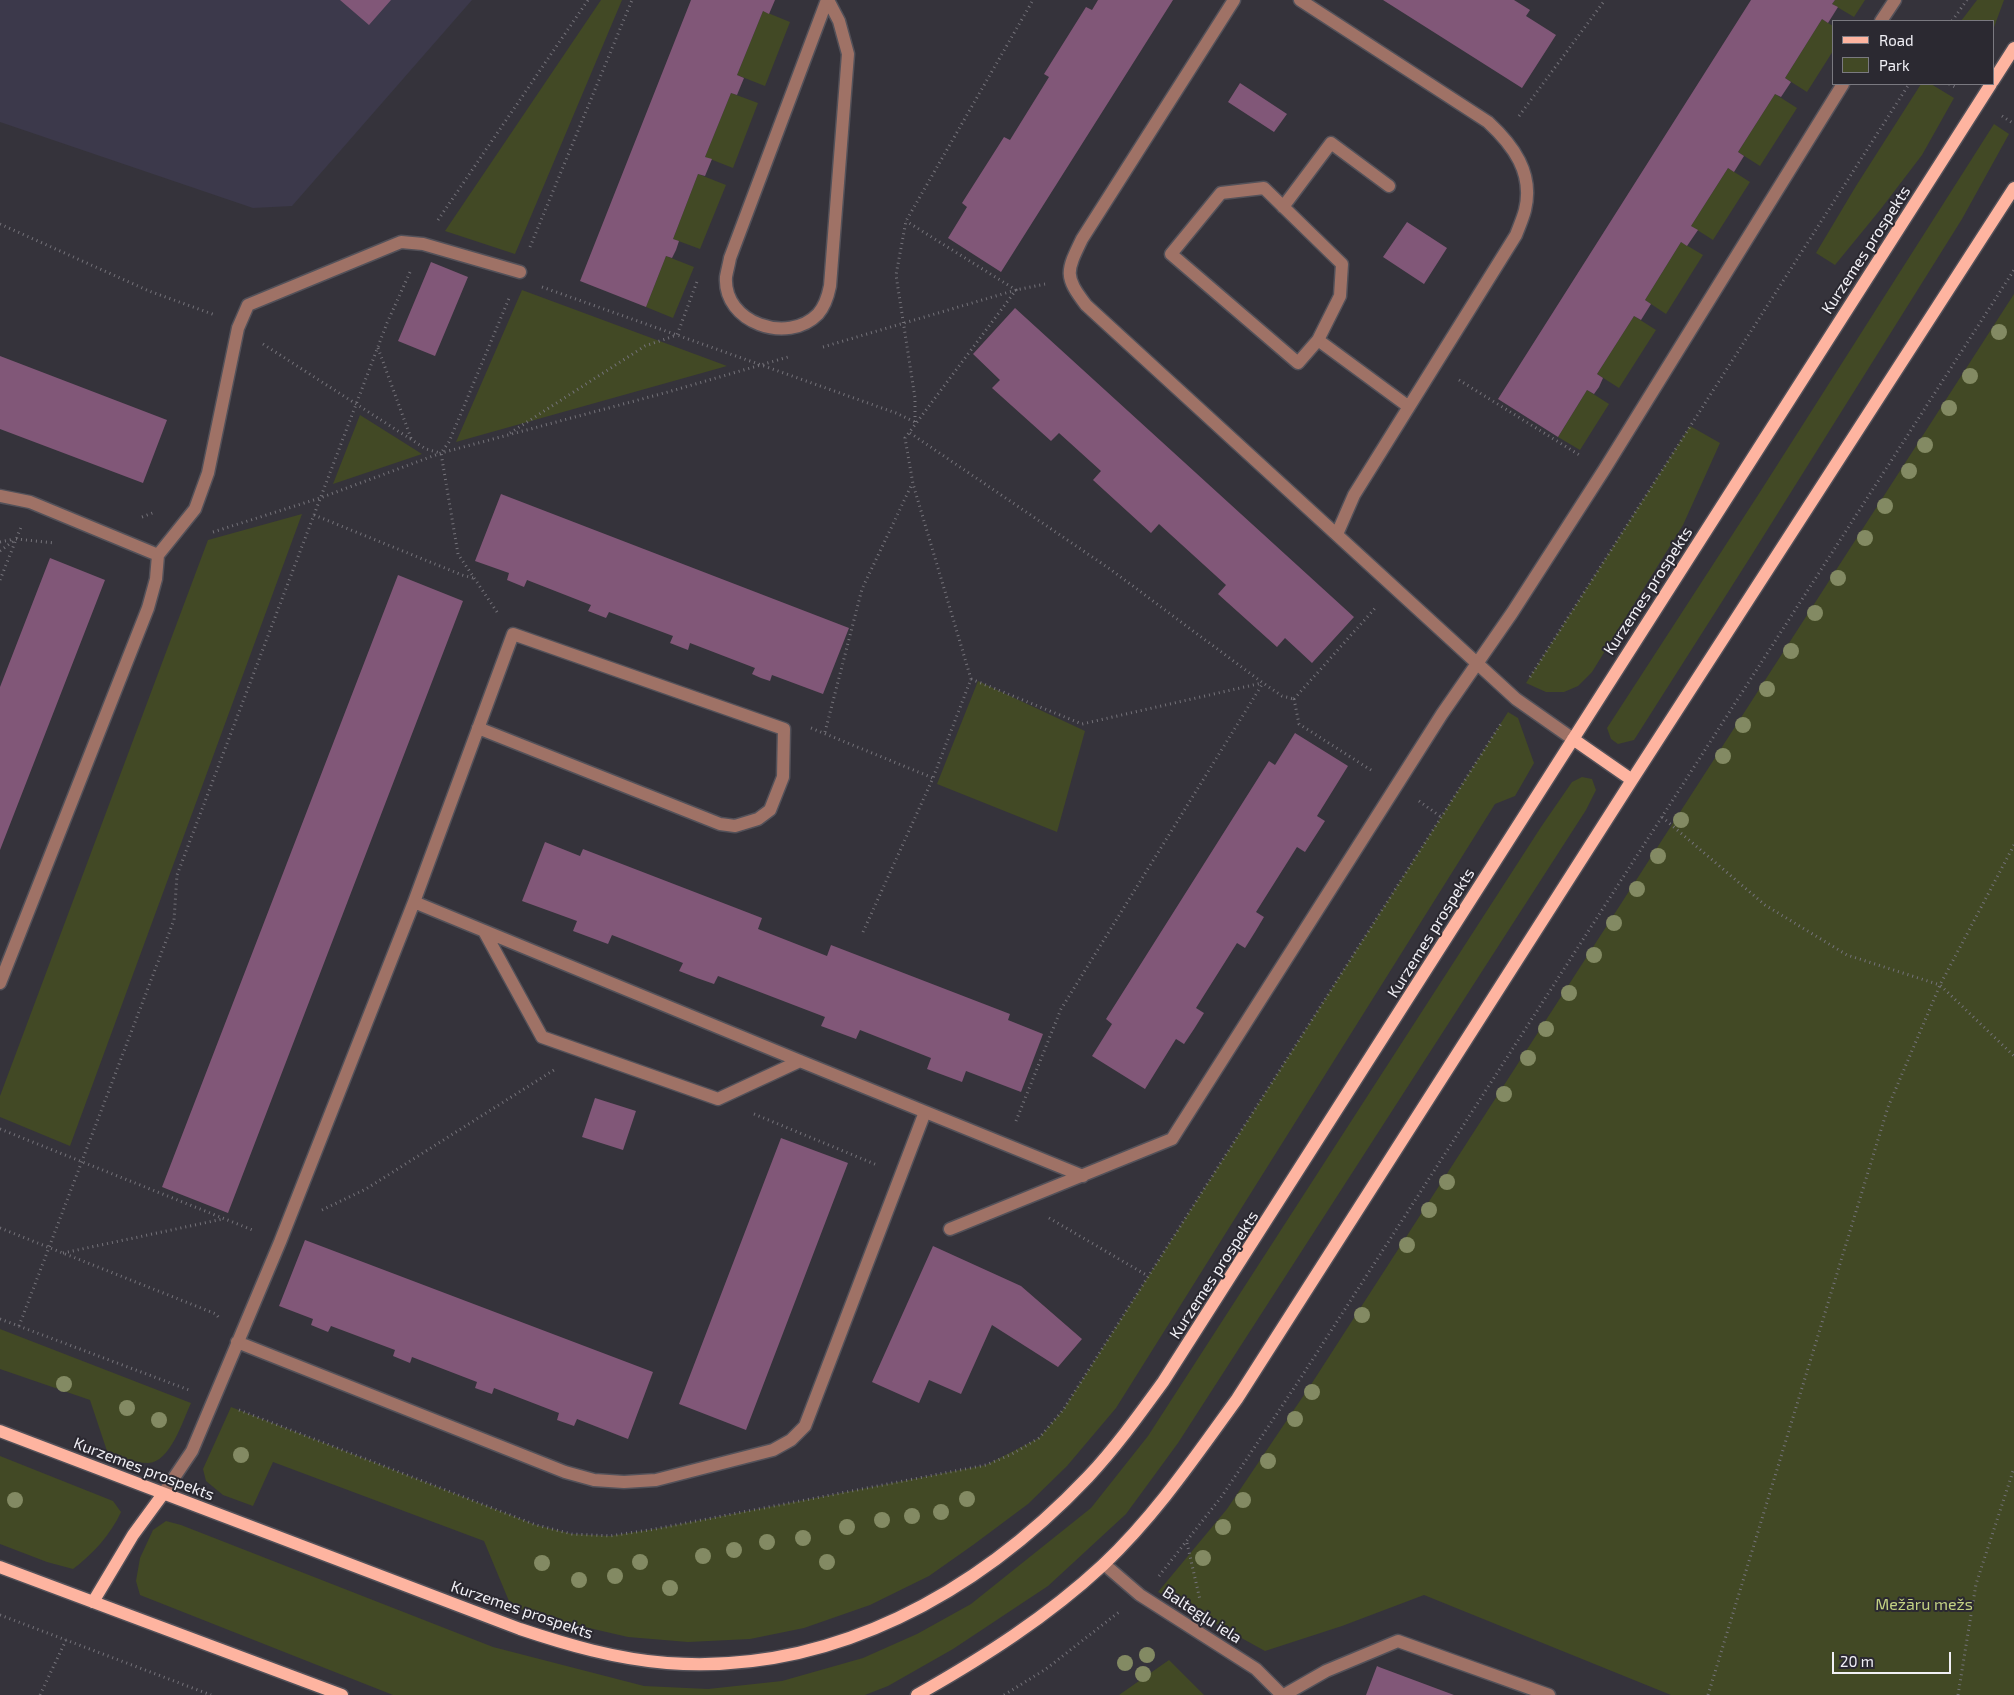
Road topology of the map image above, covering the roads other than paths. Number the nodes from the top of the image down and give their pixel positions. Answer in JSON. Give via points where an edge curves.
{"nodes":[{"id":1,"x":828,"y":0,"type":"edge"},
{"id":2,"x":1234,"y":0,"type":"edge"},
{"id":3,"x":1300,"y":0,"type":"edge"},
{"id":4,"x":1895,"y":0,"type":"edge"},
{"id":5,"x":1883,"y":20,"type":"edge"},
{"id":6,"x":2014,"y":48,"type":"edge"},
{"id":7,"x":1994,"y":80,"type":"edge"},
{"id":8,"x":1842,"y":85,"type":"edge"},
{"id":9,"x":1991,"y":85,"type":"edge"},
{"id":10,"x":1390,"y":186,"type":"dead end"},
{"id":11,"x":2014,"y":188,"type":"edge"},
{"id":12,"x":1284,"y":207,"type":"junction"},
{"id":13,"x":520,"y":272,"type":"road end"},
{"id":14,"x":1318,"y":340,"type":"junction"},
{"id":15,"x":1409,"y":406,"type":"junction"},
{"id":16,"x":0,"y":496,"type":"edge"},
{"id":17,"x":1337,"y":534,"type":"junction"},
{"id":18,"x":158,"y":555,"type":"junction"},
{"id":19,"x":1478,"y":663,"type":"junction"},
{"id":20,"x":478,"y":728,"type":"junction"},
{"id":21,"x":1573,"y":739,"type":"junction"},
{"id":22,"x":1632,"y":780,"type":"junction"},
{"id":23,"x":414,"y":902,"type":"junction"},
{"id":24,"x":484,"y":931,"type":"junction"},
{"id":25,"x":0,"y":983,"type":"edge"},
{"id":26,"x":800,"y":1062,"type":"junction"},
{"id":27,"x":925,"y":1112,"type":"junction"},
{"id":28,"x":1083,"y":1176,"type":"junction"},
{"id":29,"x":950,"y":1229,"type":"dead end"},
{"id":30,"x":237,"y":1342,"type":"junction"},
{"id":31,"x":0,"y":1431,"type":"edge"},
{"id":32,"x":162,"y":1494,"type":"junction"},
{"id":33,"x":1104,"y":1564,"type":"junction"},
{"id":34,"x":0,"y":1567,"type":"edge"},
{"id":35,"x":93,"y":1602,"type":"junction"},
{"id":36,"x":342,"y":1695,"type":"edge"},
{"id":37,"x":917,"y":1695,"type":"edge"},
{"id":38,"x":1283,"y":1695,"type":"edge"},
{"id":39,"x":1548,"y":1695,"type":"edge"}],
"edges":[{"from":1,"to":1,"type":"street","via":[[730,258],[726,278],[729,297],[741,315],[757,325],[780,328],[802,324],[818,314],[829,292],[848,54],[839,21]]},
{"from":2,"to":17,"type":"street","via":[[1082,239],[1070,263],[1069,279],[1086,305]]},
{"from":3,"to":15,"type":"street","via":[[1488,122],[1516,152],[1523,167],[1527,183],[1526,209],[1516,235]]},
{"from":4,"to":5,"type":"street"},
{"from":6,"to":7,"type":"main road","name":"Kurzemes prospekts"},
{"from":8,"to":19,"type":"street","via":[[1604,470]]},
{"from":9,"to":21,"type":"main road","name":"Kurzemes prospekts"},
{"from":10,"to":12,"type":"street","via":[[1332,144]]},
{"from":11,"to":22,"type":"main road"},
{"from":12,"to":14,"type":"street","via":[[1342,264],[1340,296]]},
{"from":12,"to":14,"type":"street","via":[[1264,188],[1221,192],[1171,254],[1298,363]]},
{"from":13,"to":18,"type":"street","via":[[422,244],[401,242],[248,305],[238,328],[208,473],[195,509]]},
{"from":14,"to":15,"type":"street"},
{"from":15,"to":17,"type":"street","via":[[1354,495]]},
{"from":16,"to":18,"type":"street","via":[[30,502]]},
{"from":17,"to":19,"type":"street"},
{"from":18,"to":25,"type":"street","via":[[148,608]]},
{"from":19,"to":21,"type":"street","via":[[1516,699]]},
{"from":19,"to":28,"type":"street","via":[[1172,1139]]},
{"from":20,"to":20,"type":"street","via":[[513,634],[784,729],[783,777],[770,810],[758,819],[735,826],[720,824]]},
{"from":20,"to":23,"type":"street"},
{"from":21,"to":22,"type":"main road"},
{"from":21,"to":32,"type":"main road","name":"Kurzemes prospekts","via":[[1193,1338],[1127,1432],[1089,1476],[1010,1550],[928,1604],[845,1641],[760,1660],[710,1664],[618,1657],[568,1646],[520,1630]]},
{"from":22,"to":33,"type":"main road","via":[[1237,1399],[1175,1486]]},
{"from":23,"to":24,"type":"street"},
{"from":23,"to":30,"type":"street","via":[[280,1242]]},
{"from":24,"to":26,"type":"street"},
{"from":24,"to":26,"type":"street","via":[[542,1037],[718,1099]]},
{"from":26,"to":27,"type":"street"},
{"from":27,"to":28,"type":"street"},
{"from":27,"to":30,"type":"street","via":[[805,1426],[792,1440],[773,1450],[656,1480],[594,1480],[565,1472]]},
{"from":28,"to":29,"type":"street"},
{"from":30,"to":32,"type":"street","via":[[192,1451]]},
{"from":31,"to":32,"type":"main road","name":"Kurzemes prospekts"},
{"from":32,"to":35,"type":"main road"},
{"from":33,"to":37,"type":"main road","via":[[1044,1616],[974,1663]]},
{"from":33,"to":38,"type":"street","name":"Baltegļu iela","via":[[1140,1595],[1256,1669]]},
{"from":34,"to":35,"type":"main road"},
{"from":35,"to":36,"type":"main road"},
{"from":38,"to":39,"type":"street","via":[[1326,1671],[1398,1641]]}]}
